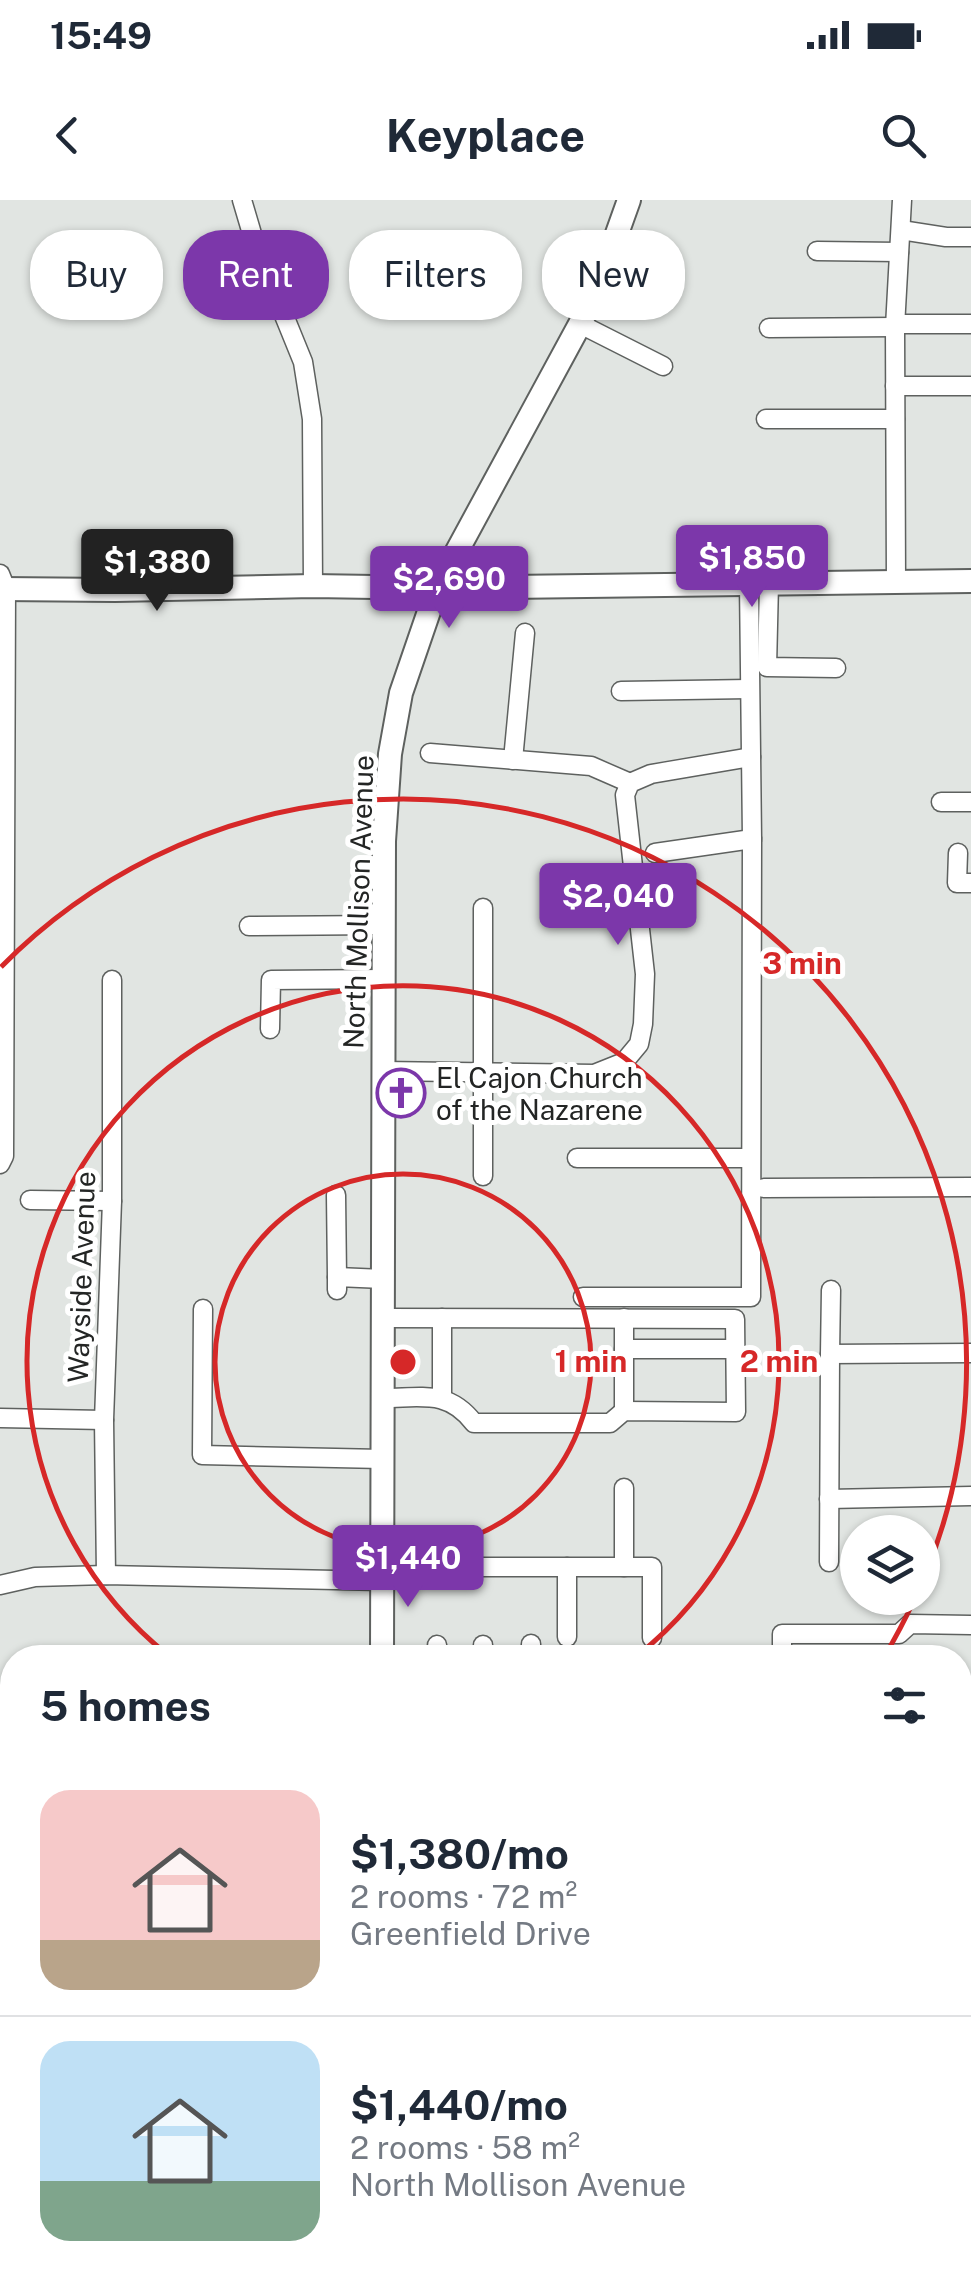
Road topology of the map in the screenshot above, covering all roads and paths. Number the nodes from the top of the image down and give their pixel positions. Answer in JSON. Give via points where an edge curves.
{"nodes":[{"id":1,"x":242,"y":200,"type":"edge"},
{"id":2,"x":628,"y":200,"type":"edge"},
{"id":3,"x":902,"y":200,"type":"edge"},
{"id":4,"x":900,"y":230,"type":"junction"},
{"id":5,"x":971,"y":237,"type":"edge"},
{"id":6,"x":817,"y":251,"type":"dead end"},
{"id":7,"x":900,"y":252,"type":"junction"},
{"id":8,"x":580,"y":324,"type":"junction"},
{"id":9,"x":971,"y":324,"type":"edge"},
{"id":10,"x":895,"y":326,"type":"junction"},
{"id":11,"x":769,"y":328,"type":"dead end"},
{"id":12,"x":663,"y":366,"type":"dead end"},
{"id":13,"x":894,"y":386,"type":"junction"},
{"id":14,"x":971,"y":386,"type":"edge"},
{"id":15,"x":766,"y":419,"type":"dead end"},
{"id":16,"x":895,"y":419,"type":"junction"},
{"id":17,"x":896,"y":582,"type":"junction"},
{"id":18,"x":971,"y":582,"type":"edge"},
{"id":19,"x":759,"y":583,"type":"junction"},
{"id":20,"x":2,"y":584,"type":"edge"},
{"id":21,"x":314,"y":586,"type":"junction"},
{"id":22,"x":437,"y":588,"type":"junction"},
{"id":23,"x":525,"y":632,"type":"dead end"},
{"id":24,"x":836,"y":668,"type":"dead end"},
{"id":25,"x":749,"y":688,"type":"junction"},
{"id":26,"x":620,"y":691,"type":"dead end"},
{"id":27,"x":430,"y":753,"type":"dead end"},
{"id":28,"x":750,"y":756,"type":"junction"},
{"id":29,"x":513,"y":760,"type":"junction"},
{"id":30,"x":630,"y":782,"type":"junction"},
{"id":31,"x":941,"y":802,"type":"dead end"},
{"id":32,"x":971,"y":802,"type":"edge"},
{"id":33,"x":752,"y":839,"type":"junction"},
{"id":34,"x":655,"y":853,"type":"dead end"},
{"id":35,"x":958,"y":853,"type":"dead end"},
{"id":36,"x":971,"y":884,"type":"edge"},
{"id":37,"x":483,"y":908,"type":"dead end"},
{"id":38,"x":384,"y":925,"type":"junction"},
{"id":39,"x":249,"y":926,"type":"dead end"},
{"id":40,"x":2,"y":978,"type":"edge"},
{"id":41,"x":384,"y":979,"type":"junction"},
{"id":42,"x":112,"y":980,"type":"dead end"},
{"id":43,"x":270,"y":1028,"type":"dead end"},
{"id":44,"x":383,"y":1071,"type":"junction"},
{"id":45,"x":482,"y":1072,"type":"junction"},
{"id":46,"x":577,"y":1158,"type":"dead end"},
{"id":47,"x":750,"y":1158,"type":"junction"},
{"id":48,"x":0,"y":1164,"type":"edge"},
{"id":49,"x":482,"y":1176,"type":"dead end"},
{"id":50,"x":971,"y":1187,"type":"edge"},
{"id":51,"x":764,"y":1188,"type":"dead end"},
{"id":52,"x":336,"y":1195,"type":"dead end"},
{"id":53,"x":30,"y":1200,"type":"dead end"},
{"id":54,"x":112,"y":1201,"type":"junction"},
{"id":55,"x":383,"y":1278,"type":"junction"},
{"id":56,"x":831,"y":1290,"type":"dead end"},
{"id":57,"x":583,"y":1296,"type":"dead end"},
{"id":58,"x":203,"y":1309,"type":"dead end"},
{"id":59,"x":383,"y":1318,"type":"junction"},
{"id":60,"x":442,"y":1318,"type":"junction"},
{"id":61,"x":624,"y":1318,"type":"junction"},
{"id":62,"x":624,"y":1350,"type":"junction"},
{"id":63,"x":735,"y":1350,"type":"junction"},
{"id":64,"x":971,"y":1353,"type":"edge"},
{"id":65,"x":830,"y":1354,"type":"junction"},
{"id":66,"x":382,"y":1398,"type":"junction"},
{"id":67,"x":442,"y":1398,"type":"junction"},
{"id":68,"x":624,"y":1411,"type":"junction"},
{"id":69,"x":0,"y":1418,"type":"edge"},
{"id":70,"x":104,"y":1420,"type":"junction"},
{"id":71,"x":382,"y":1459,"type":"junction"},
{"id":72,"x":624,"y":1488,"type":"dead end"},
{"id":73,"x":971,"y":1496,"type":"edge"},
{"id":74,"x":830,"y":1499,"type":"junction"},
{"id":75,"x":829,"y":1562,"type":"dead end"},
{"id":76,"x":566,"y":1567,"type":"junction"},
{"id":77,"x":624,"y":1568,"type":"junction"},
{"id":78,"x":382,"y":1574,"type":"junction"},
{"id":79,"x":106,"y":1575,"type":"junction"},
{"id":80,"x":0,"y":1585,"type":"edge"},
{"id":81,"x":971,"y":1625,"type":"edge"},
{"id":82,"x":566,"y":1637,"type":"dead end"},
{"id":83,"x":652,"y":1638,"type":"dead end"},
{"id":84,"x":382,"y":1645,"type":"edge"},
{"id":85,"x":782,"y":1645,"type":"edge"}],
"edges":[{"from":1,"to":21,"type":"street","via":[[303,362],[312,420]]},
{"from":2,"to":8,"type":"main road","name":"North Mollison Avenue"},
{"from":3,"to":4,"type":"street"},
{"from":4,"to":5,"type":"street"},
{"from":4,"to":7,"type":"street"},
{"from":6,"to":7,"type":"street"},
{"from":7,"to":10,"type":"street"},
{"from":8,"to":12,"type":"street"},
{"from":8,"to":22,"type":"main road","name":"North Mollison Avenue"},
{"from":9,"to":10,"type":"street"},
{"from":10,"to":11,"type":"street"},
{"from":10,"to":13,"type":"street"},
{"from":13,"to":14,"type":"street"},
{"from":13,"to":16,"type":"street"},
{"from":15,"to":16,"type":"street"},
{"from":16,"to":17,"type":"street"},
{"from":17,"to":18,"type":"main road"},
{"from":17,"to":19,"type":"main road"},
{"from":19,"to":22,"type":"main road"},
{"from":19,"to":24,"type":"street","via":[[767,667]]},
{"from":19,"to":25,"type":"street"},
{"from":20,"to":21,"type":"main road"},
{"from":20,"to":40,"type":"street"},
{"from":21,"to":22,"type":"main road"},
{"from":22,"to":38,"type":"main road","name":"North Mollison Avenue","via":[[401,693],[390,754]]},
{"from":23,"to":29,"type":"street"},
{"from":25,"to":26,"type":"street"},
{"from":25,"to":28,"type":"street"},
{"from":27,"to":29,"type":"street"},
{"from":28,"to":30,"type":"street"},
{"from":28,"to":33,"type":"street"},
{"from":29,"to":30,"type":"street","via":[[591,766]]},
{"from":30,"to":45,"type":"street","via":[[625,794],[645,974],[639,1044],[624,1062],[594,1074]]},
{"from":31,"to":32,"type":"street"},
{"from":33,"to":34,"type":"street"},
{"from":33,"to":47,"type":"street"},
{"from":35,"to":36,"type":"street","via":[[957,884]]},
{"from":37,"to":45,"type":"street"},
{"from":38,"to":39,"type":"street"},
{"from":38,"to":41,"type":"main road","name":"North Mollison Avenue"},
{"from":40,"to":48,"type":"street"},
{"from":41,"to":43,"type":"street","via":[[271,980]]},
{"from":41,"to":44,"type":"main road","name":"North Mollison Avenue"},
{"from":42,"to":54,"type":"street","name":"Wayside Avenue"},
{"from":44,"to":45,"type":"street"},
{"from":44,"to":55,"type":"main road","name":"North Mollison Avenue"},
{"from":45,"to":49,"type":"street"},
{"from":46,"to":47,"type":"street"},
{"from":47,"to":57,"type":"street","via":[[750,1296]]},
{"from":50,"to":51,"type":"street"},
{"from":52,"to":55,"type":"street","via":[[336,1283]]},
{"from":53,"to":54,"type":"street"},
{"from":54,"to":70,"type":"street","name":"Wayside Avenue"},
{"from":55,"to":59,"type":"main road","name":"North Mollison Avenue"},
{"from":56,"to":65,"type":"street"},
{"from":58,"to":71,"type":"street","via":[[202,1455]]},
{"from":59,"to":60,"type":"street"},
{"from":59,"to":66,"type":"main road","name":"North Mollison Avenue"},
{"from":60,"to":61,"type":"street"},
{"from":60,"to":67,"type":"street"},
{"from":61,"to":62,"type":"street"},
{"from":61,"to":63,"type":"street","via":[[735,1319]]},
{"from":62,"to":63,"type":"street"},
{"from":62,"to":68,"type":"street"},
{"from":63,"to":68,"type":"street","via":[[736,1412]]},
{"from":64,"to":65,"type":"street"},
{"from":65,"to":74,"type":"street"},
{"from":66,"to":67,"type":"street"},
{"from":66,"to":71,"type":"main road","name":"North Mollison Avenue"},
{"from":67,"to":68,"type":"street","via":[[474,1423],[610,1424]]},
{"from":69,"to":70,"type":"street"},
{"from":70,"to":79,"type":"street","name":"Wayside Avenue"},
{"from":71,"to":78,"type":"main road","name":"North Mollison Avenue"},
{"from":72,"to":77,"type":"street"},
{"from":73,"to":74,"type":"street"},
{"from":74,"to":75,"type":"street"},
{"from":76,"to":77,"type":"street"},
{"from":76,"to":78,"type":"street"},
{"from":76,"to":82,"type":"street"},
{"from":77,"to":83,"type":"street","via":[[652,1568]]},
{"from":78,"to":79,"type":"street"},
{"from":78,"to":84,"type":"main road","name":"North Mollison Avenue"},
{"from":79,"to":80,"type":"street"},
{"from":81,"to":85,"type":"street","via":[[910,1624],[899,1634],[782,1634]]}]}
